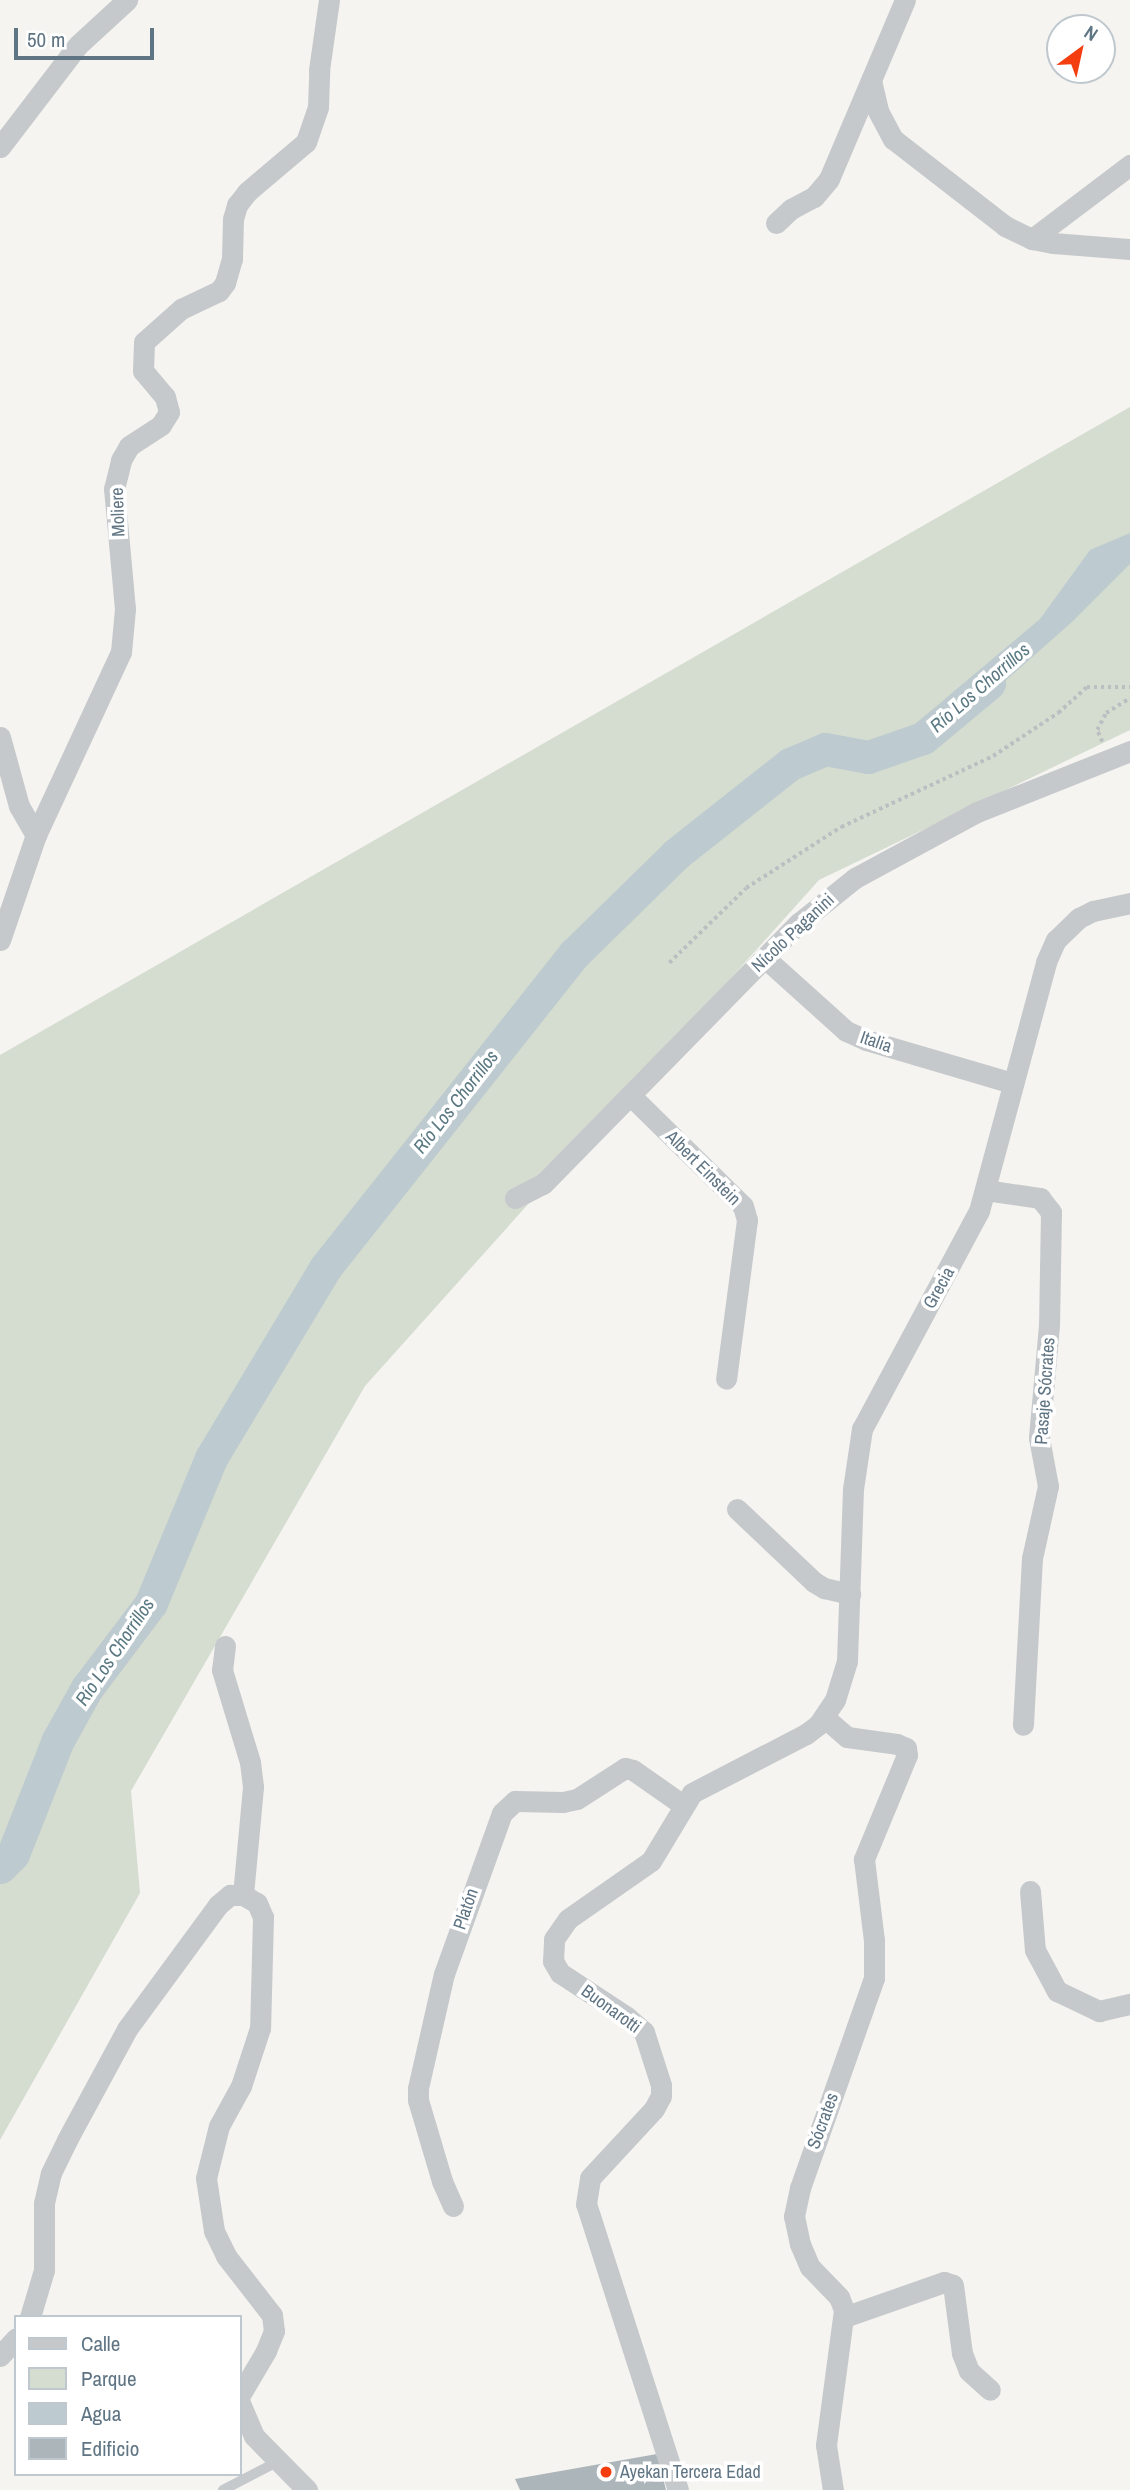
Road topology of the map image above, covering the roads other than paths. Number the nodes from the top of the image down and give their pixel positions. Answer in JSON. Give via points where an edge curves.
{"nodes":[{"id":1,"x":127,"y":0,"type":"edge"},
{"id":2,"x":329,"y":0,"type":"edge"},
{"id":3,"x":905,"y":0,"type":"edge"},
{"id":4,"x":871,"y":80,"type":"junction"},
{"id":5,"x":0,"y":148,"type":"edge"},
{"id":6,"x":1130,"y":165,"type":"edge"},
{"id":7,"x":776,"y":223,"type":"dead end"},
{"id":8,"x":1032,"y":239,"type":"junction"},
{"id":9,"x":1130,"y":249,"type":"edge"},
{"id":10,"x":0,"y":737,"type":"edge"},
{"id":11,"x":1130,"y":751,"type":"edge"},
{"id":12,"x":36,"y":835,"type":"junction"},
{"id":13,"x":1130,"y":903,"type":"edge"},
{"id":14,"x":0,"y":940,"type":"edge"},
{"id":15,"x":765,"y":958,"type":"junction"},
{"id":16,"x":1012,"y":1083,"type":"junction"},
{"id":17,"x":630,"y":1096,"type":"junction"},
{"id":18,"x":985,"y":1190,"type":"junction"},
{"id":19,"x":515,"y":1198,"type":"dead end"},
{"id":20,"x":726,"y":1379,"type":"dead end"},
{"id":21,"x":737,"y":1508,"type":"dead end"},
{"id":22,"x":850,"y":1594,"type":"junction"},
{"id":23,"x":225,"y":1646,"type":"dead end"},
{"id":24,"x":825,"y":1718,"type":"junction"},
{"id":25,"x":1023,"y":1725,"type":"dead end"},
{"id":26,"x":683,"y":1805,"type":"junction"},
{"id":27,"x":1030,"y":1891,"type":"dead end"},
{"id":28,"x":243,"y":1895,"type":"junction"},
{"id":29,"x":1130,"y":2004,"type":"edge"},
{"id":30,"x":453,"y":2206,"type":"dead end"},
{"id":31,"x":31,"y":2315,"type":"edge"},
{"id":32,"x":844,"y":2317,"type":"junction"},
{"id":33,"x":14,"y":2340,"type":"edge"},
{"id":34,"x":0,"y":2356,"type":"edge"},
{"id":35,"x":990,"y":2390,"type":"dead end"},
{"id":36,"x":242,"y":2392,"type":"edge"},
{"id":37,"x":242,"y":2408,"type":"edge"},
{"id":38,"x":279,"y":2461,"type":"junction"},
{"id":39,"x":223,"y":2490,"type":"edge"},
{"id":40,"x":307,"y":2490,"type":"edge"},
{"id":41,"x":678,"y":2490,"type":"edge"},
{"id":42,"x":833,"y":2490,"type":"edge"}],
"edges":[{"from":1,"to":5,"type":"street","via":[[78,45]]},
{"from":2,"to":12,"type":"street","name":"Moliere","via":[[318,107],[306,142],[237,205],[232,259],[219,291],[181,309],[144,342],[143,371],[165,397],[169,412],[161,425],[130,446],[121,460],[114,489],[125,609],[121,652]]},
{"from":3,"to":4,"type":"street"},
{"from":4,"to":7,"type":"street","via":[[822,189]]},
{"from":4,"to":8,"type":"street","via":[[878,111],[893,139],[1005,226]]},
{"from":6,"to":8,"type":"street"},
{"from":8,"to":9,"type":"street"},
{"from":10,"to":12,"type":"street","via":[[19,806]]},
{"from":11,"to":15,"type":"street","name":"Nícolo Paganini","via":[[976,812],[882,861],[799,923]]},
{"from":12,"to":14,"type":"street","name":"Moliere"},
{"from":13,"to":16,"type":"street","name":"Grecia","via":[[1086,914],[1056,940]]},
{"from":15,"to":16,"type":"street","name":"Italia","via":[[846,1031]]},
{"from":15,"to":17,"type":"street","name":"Nícolo Paganini"},
{"from":16,"to":18,"type":"street","name":"Grecia"},
{"from":17,"to":19,"type":"street","name":"Nícolo Paganini","via":[[543,1184]]},
{"from":17,"to":20,"type":"street","name":"Albert Einstein","via":[[743,1206],[747,1220]]},
{"from":18,"to":22,"type":"street","name":"Grecia","via":[[970,1231],[862,1429],[853,1489]]},
{"from":18,"to":25,"type":"street","name":"Pasaje Sócrates","via":[[1040,1198],[1051,1212],[1049,1325],[1039,1438],[1048,1486],[1032,1558]]},
{"from":21,"to":22,"type":"street","via":[[814,1581]]},
{"from":22,"to":24,"type":"street","name":"Grecia","via":[[844,1680]]},
{"from":23,"to":28,"type":"street","via":[[222,1670],[250,1762],[253,1787]]},
{"from":24,"to":26,"type":"street","name":"Buonarotti","via":[[806,1734],[703,1785]]},
{"from":24,"to":32,"type":"street","name":"Sócrates","via":[[847,1737],[906,1748],[907,1762],[864,1859],[874,1978],[794,2216],[810,2267],[843,2302]]},
{"from":26,"to":30,"type":"street","name":"Platón","via":[[625,1768],[577,1799],[515,1801],[502,1813],[444,1974],[418,2088]]},
{"from":26,"to":41,"type":"street","name":"Buonarotti","via":[[651,1861],[568,1919],[559,1927],[551,1949],[560,1973],[638,2024],[648,2040],[660,2085],[661,2096],[653,2109],[590,2178],[586,2204]]},
{"from":27,"to":29,"type":"street","via":[[1035,1950],[1057,1991],[1099,2011]]},
{"from":28,"to":31,"type":"street","via":[[230,1895],[218,1905],[135,2018],[67,2140],[51,2173],[44,2203],[44,2270]]},
{"from":28,"to":36,"type":"street","via":[[257,1903],[263,1917],[260,2028],[241,2086],[219,2126],[206,2178],[214,2231],[226,2256],[272,2315],[274,2331]]},
{"from":32,"to":35,"type":"street","via":[[944,2282],[953,2285],[962,2353],[969,2371]]},
{"from":32,"to":42,"type":"street","via":[[826,2445]]},
{"from":33,"to":34,"type":"street"},
{"from":37,"to":38,"type":"street","via":[[254,2435]]},
{"from":38,"to":39,"type":"lane"},
{"from":38,"to":40,"type":"street"}]}
